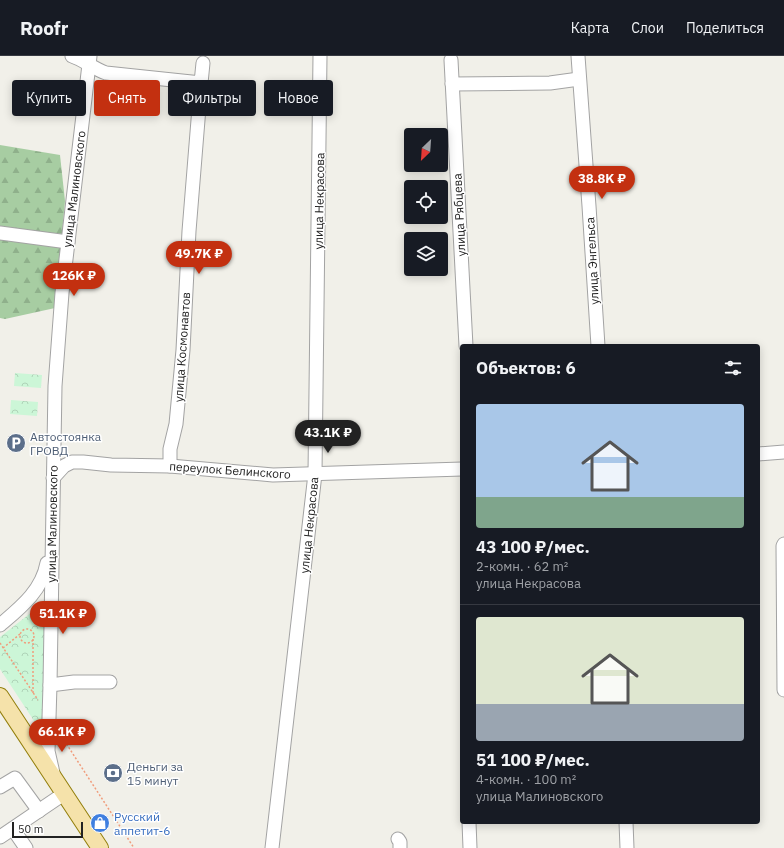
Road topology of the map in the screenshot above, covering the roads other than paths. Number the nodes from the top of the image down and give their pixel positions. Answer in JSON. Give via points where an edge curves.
{"nodes":[{"id":1,"x":72,"y":56,"type":"edge"},
{"id":2,"x":320,"y":56,"type":"edge"},
{"id":3,"x":578,"y":56,"type":"edge"},
{"id":4,"x":90,"y":60,"type":"edge"},
{"id":5,"x":451,"y":60,"type":"dead end"},
{"id":6,"x":203,"y":63,"type":"dead end"},
{"id":7,"x":579,"y":79,"type":"junction"},
{"id":8,"x":172,"y":80,"type":"edge"},
{"id":9,"x":201,"y":80,"type":"edge"},
{"id":10,"x":452,"y":84,"type":"junction"},
{"id":11,"x":198,"y":116,"type":"edge"},
{"id":12,"x":0,"y":233,"type":"edge"},
{"id":13,"x":68,"y":242,"type":"junction"},
{"id":14,"x":466,"y":344,"type":"edge"},
{"id":15,"x":598,"y":344,"type":"edge"},
{"id":16,"x":784,"y":452,"type":"edge"},
{"id":17,"x":760,"y":454,"type":"edge"},
{"id":18,"x":170,"y":466,"type":"junction"},
{"id":19,"x":460,"y":468,"type":"edge"},
{"id":20,"x":315,"y":474,"type":"junction"},
{"id":21,"x":53,"y":478,"type":"junction"},
{"id":22,"x":53,"y":538,"type":"junction"},
{"id":23,"x":784,"y":544,"type":"edge"},
{"id":24,"x":25,"y":603,"type":"junction"},
{"id":25,"x":51,"y":605,"type":"junction"},
{"id":26,"x":0,"y":625,"type":"edge"},
{"id":27,"x":110,"y":682,"type":"dead end"},
{"id":28,"x":50,"y":685,"type":"junction"},
{"id":29,"x":784,"y":690,"type":"edge"},
{"id":30,"x":0,"y":696,"type":"edge"},
{"id":31,"x":48,"y":730,"type":"junction"},
{"id":32,"x":36,"y":750,"type":"junction"},
{"id":33,"x":54,"y":778,"type":"junction"},
{"id":34,"x":0,"y":787,"type":"edge"},
{"id":35,"x":65,"y":793,"type":"junction"},
{"id":36,"x":39,"y":811,"type":"junction"},
{"id":37,"x":469,"y":824,"type":"edge"},
{"id":38,"x":626,"y":824,"type":"edge"},
{"id":39,"x":13,"y":829,"type":"junction"},
{"id":40,"x":0,"y":837,"type":"edge"},
{"id":41,"x":26,"y":848,"type":"edge"},
{"id":42,"x":100,"y":848,"type":"edge"},
{"id":43,"x":272,"y":848,"type":"edge"},
{"id":44,"x":470,"y":848,"type":"edge"},
{"id":45,"x":627,"y":848,"type":"edge"}],
"edges":[{"from":1,"to":4,"type":"street"},
{"from":2,"to":20,"type":"street","name":"улица Некрасова"},
{"from":3,"to":7,"type":"street","name":"улица Энгельса"},
{"from":4,"to":8,"type":"street","via":[[98,70],[106,73]]},
{"from":4,"to":13,"type":"street","name":"улица Малиновского"},
{"from":5,"to":10,"type":"street","name":"улица Рябцева"},
{"from":6,"to":9,"type":"street","name":"улица Космонавтов"},
{"from":7,"to":10,"type":"street","via":[[550,83]]},
{"from":7,"to":15,"type":"street","name":"улица Энгельса"},
{"from":10,"to":14,"type":"street","name":"улица Рябцева"},
{"from":11,"to":18,"type":"street","name":"улица Космонавтов","via":[[183,350]]},
{"from":12,"to":13,"type":"street"},
{"from":13,"to":21,"type":"street","name":"улица Малиновского","via":[[55,386]]},
{"from":16,"to":17,"type":"street"},
{"from":18,"to":20,"type":"street","name":"переулок Белинского","via":[[273,475]]},
{"from":18,"to":21,"type":"street","name":"переулок Белинского","via":[[72,462],[64,466]]},
{"from":19,"to":20,"type":"street","name":"переулок Белинского"},
{"from":20,"to":43,"type":"street","name":"улица Некрасова"},
{"from":21,"to":22,"type":"street","name":"улица Малиновского"},
{"from":22,"to":24,"type":"street","via":[[42,580]]},
{"from":22,"to":25,"type":"street","name":"улица Малиновского"},
{"from":23,"to":29,"type":"street"},
{"from":24,"to":25,"type":"street","via":[[44,598]]},
{"from":24,"to":26,"type":"street"},
{"from":25,"to":28,"type":"street","name":"улица Малиновского"},
{"from":27,"to":28,"type":"street"},
{"from":28,"to":31,"type":"street","name":"улица Малиновского"},
{"from":30,"to":32,"type":"main road"},
{"from":31,"to":32,"type":"street"},
{"from":31,"to":33,"type":"street","name":"улица Малиновского","via":[[48,751]]},
{"from":32,"to":33,"type":"main road"},
{"from":33,"to":35,"type":"main road"},
{"from":34,"to":36,"type":"street","via":[[15,778]]},
{"from":35,"to":36,"type":"street"},
{"from":35,"to":42,"type":"main road"},
{"from":36,"to":39,"type":"street"},
{"from":37,"to":44,"type":"street"},
{"from":38,"to":45,"type":"street"},
{"from":39,"to":40,"type":"street"},
{"from":39,"to":41,"type":"street"}]}
